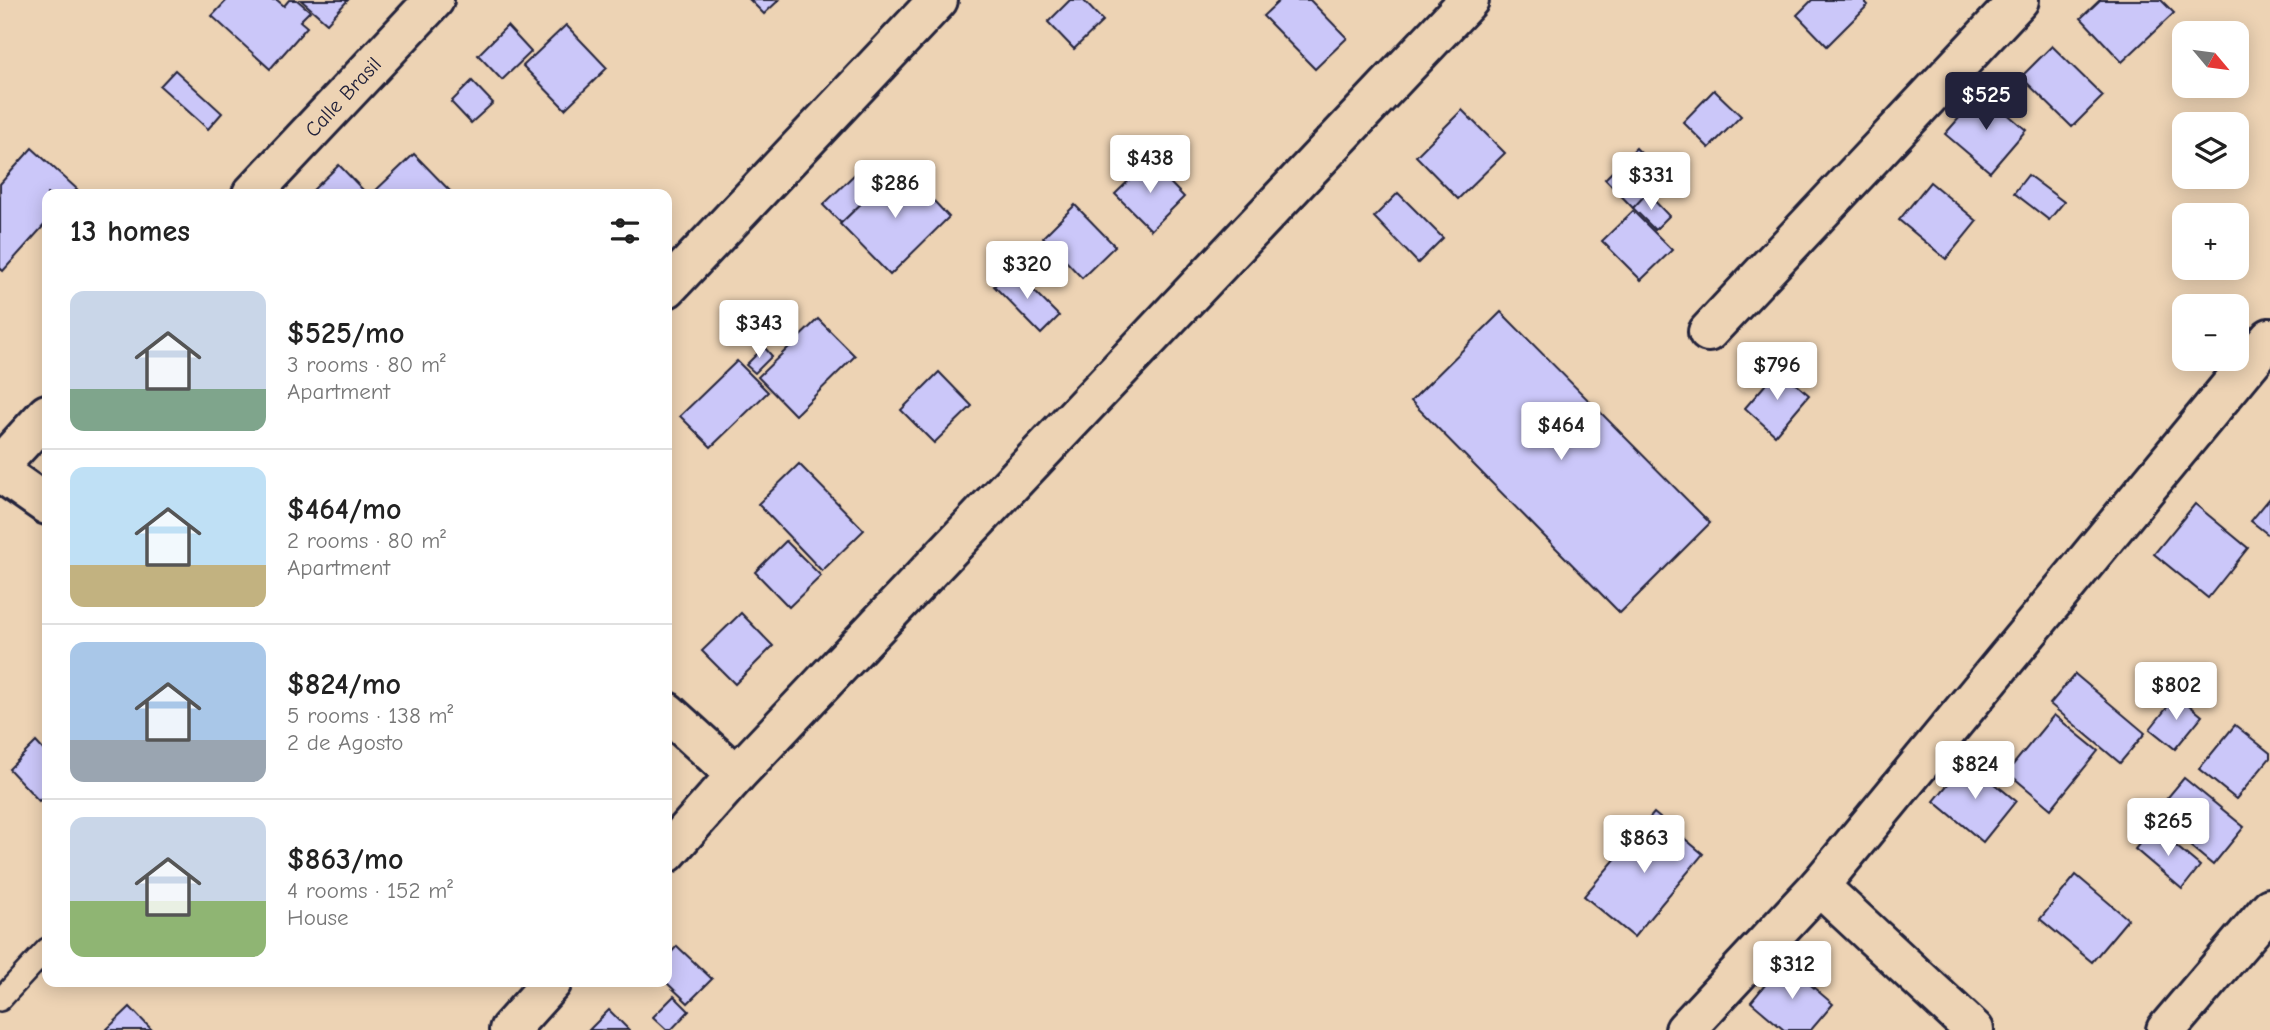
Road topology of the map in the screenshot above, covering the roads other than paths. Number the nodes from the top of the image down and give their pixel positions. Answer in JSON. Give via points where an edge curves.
{"nodes":[{"id":1,"x":434,"y":0,"type":"edge"},
{"id":2,"x":938,"y":0,"type":"edge"},
{"id":3,"x":1469,"y":0,"type":"edge"},
{"id":4,"x":2019,"y":0,"type":"edge"},
{"id":5,"x":258,"y":189,"type":"edge"},
{"id":6,"x":672,"y":283,"type":"edge"},
{"id":7,"x":1709,"y":332,"type":"dead end"},
{"id":8,"x":2270,"y":338,"type":"edge"},
{"id":9,"x":42,"y":419,"type":"edge"},
{"id":10,"x":0,"y":465,"type":"edge"},
{"id":11,"x":0,"y":472,"type":"edge"},
{"id":12,"x":42,"y":501,"type":"edge"},
{"id":13,"x":672,"y":717,"type":"edge"},
{"id":14,"x":736,"y":775,"type":"junction"},
{"id":15,"x":672,"y":847,"type":"edge"},
{"id":16,"x":1819,"y":886,"type":"junction"},
{"id":17,"x":2270,"y":908,"type":"edge"},
{"id":18,"x":42,"y":954,"type":"edge"},
{"id":19,"x":548,"y":987,"type":"edge"},
{"id":20,"x":0,"y":1000,"type":"edge"},
{"id":21,"x":509,"y":1030,"type":"edge"},
{"id":22,"x":1685,"y":1030,"type":"edge"},
{"id":23,"x":1974,"y":1030,"type":"edge"},
{"id":24,"x":2166,"y":1030,"type":"edge"}],
"edges":[{"from":1,"to":5,"type":"street","name":"Calle Brasil"},
{"from":2,"to":6,"type":"street"},
{"from":3,"to":14,"type":"street"},
{"from":4,"to":7,"type":"street"},
{"from":8,"to":16,"type":"street"},
{"from":9,"to":10,"type":"street"},
{"from":11,"to":12,"type":"street"},
{"from":13,"to":14,"type":"street"},
{"from":14,"to":15,"type":"street"},
{"from":16,"to":22,"type":"street"},
{"from":16,"to":23,"type":"street"},
{"from":17,"to":24,"type":"street"},
{"from":18,"to":20,"type":"lane"},
{"from":19,"to":21,"type":"street"}]}
